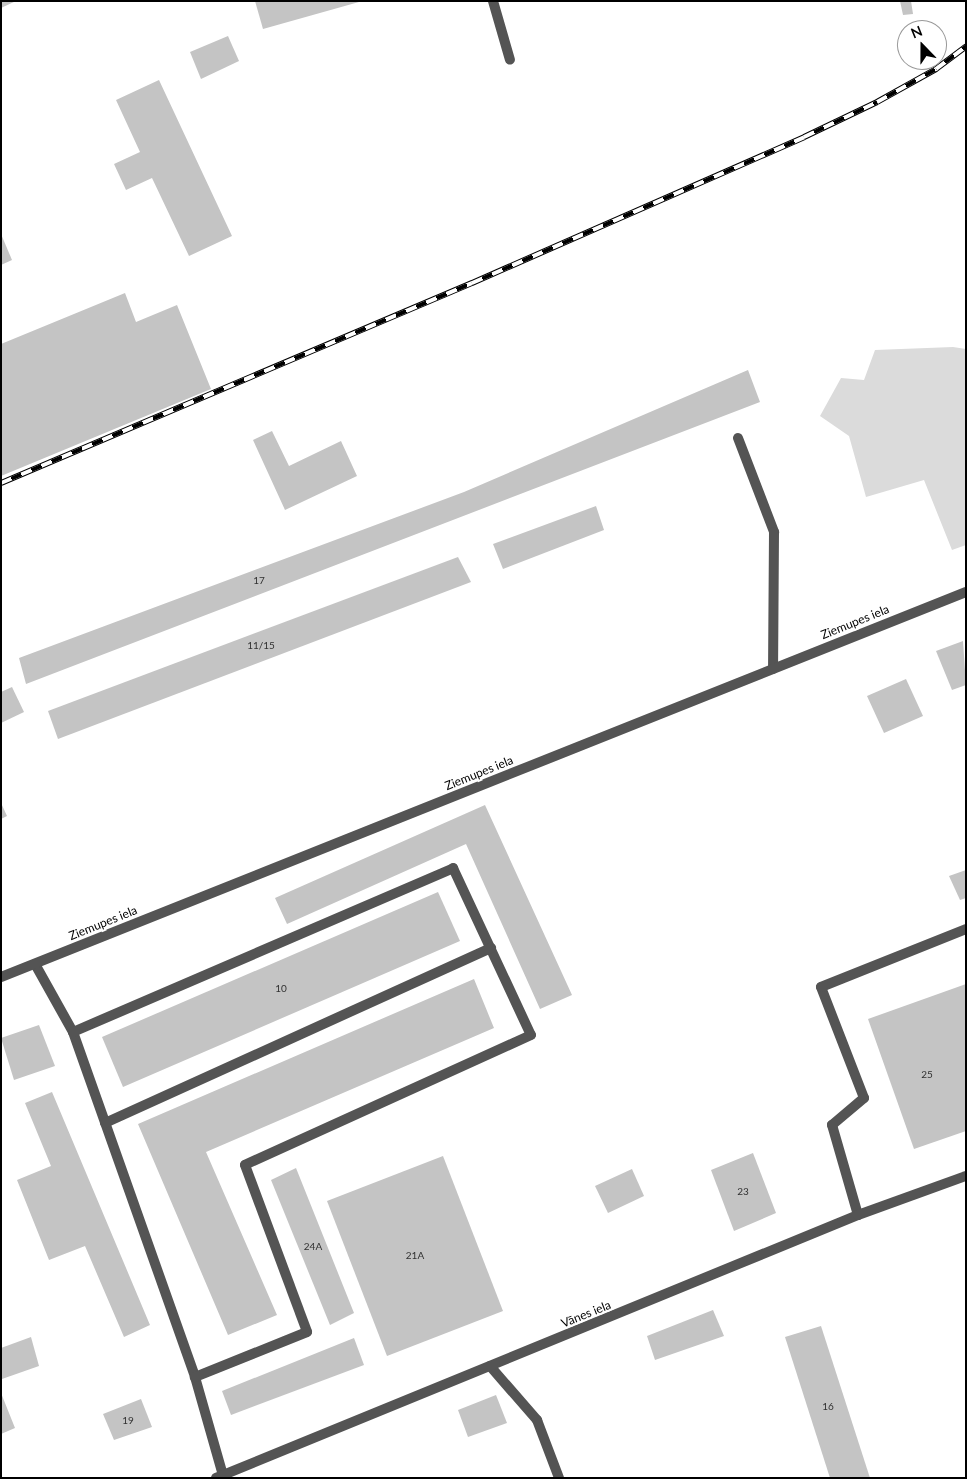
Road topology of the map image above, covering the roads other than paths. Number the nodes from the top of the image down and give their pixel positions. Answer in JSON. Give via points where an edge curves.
{"nodes":[{"id":1,"x":493,"y":1,"type":"edge"},
{"id":2,"x":510,"y":60,"type":"dead end"},
{"id":3,"x":738,"y":438,"type":"dead end"},
{"id":4,"x":966,"y":592,"type":"edge"},
{"id":5,"x":773,"y":669,"type":"junction"},
{"id":6,"x":966,"y":929,"type":"edge"},
{"id":7,"x":491,"y":948,"type":"junction"},
{"id":8,"x":34,"y":964,"type":"junction"},
{"id":9,"x":1,"y":977,"type":"edge"},
{"id":10,"x":73,"y":1032,"type":"junction"},
{"id":11,"x":105,"y":1123,"type":"junction"},
{"id":12,"x":966,"y":1176,"type":"edge"},
{"id":13,"x":858,"y":1215,"type":"junction"},
{"id":14,"x":490,"y":1366,"type":"junction"},
{"id":15,"x":195,"y":1377,"type":"junction"},
{"id":16,"x":220,"y":1477,"type":"edge"},
{"id":17,"x":559,"y":1478,"type":"edge"}],
"edges":[{"from":1,"to":2,"type":"street"},
{"from":3,"to":5,"type":"street","via":[[774,532]]},
{"from":4,"to":5,"type":"street","name":"Ziemupes iela"},
{"from":5,"to":8,"type":"street","name":"Ziemupes iela"},
{"from":6,"to":13,"type":"street","via":[[822,987],[864,1098],[832,1125]]},
{"from":7,"to":10,"type":"street","via":[[453,868]]},
{"from":7,"to":11,"type":"street"},
{"from":7,"to":15,"type":"street","via":[[531,1036],[245,1165],[307,1332]]},
{"from":8,"to":9,"type":"street","name":"Ziemupes iela"},
{"from":8,"to":10,"type":"street"},
{"from":10,"to":11,"type":"street"},
{"from":11,"to":15,"type":"street"},
{"from":12,"to":13,"type":"street","name":"Vānes iela"},
{"from":13,"to":14,"type":"street","name":"Vānes iela"},
{"from":14,"to":16,"type":"street","name":"Vānes iela"},
{"from":14,"to":17,"type":"street","via":[[537,1420]]},
{"from":15,"to":16,"type":"street"}]}
